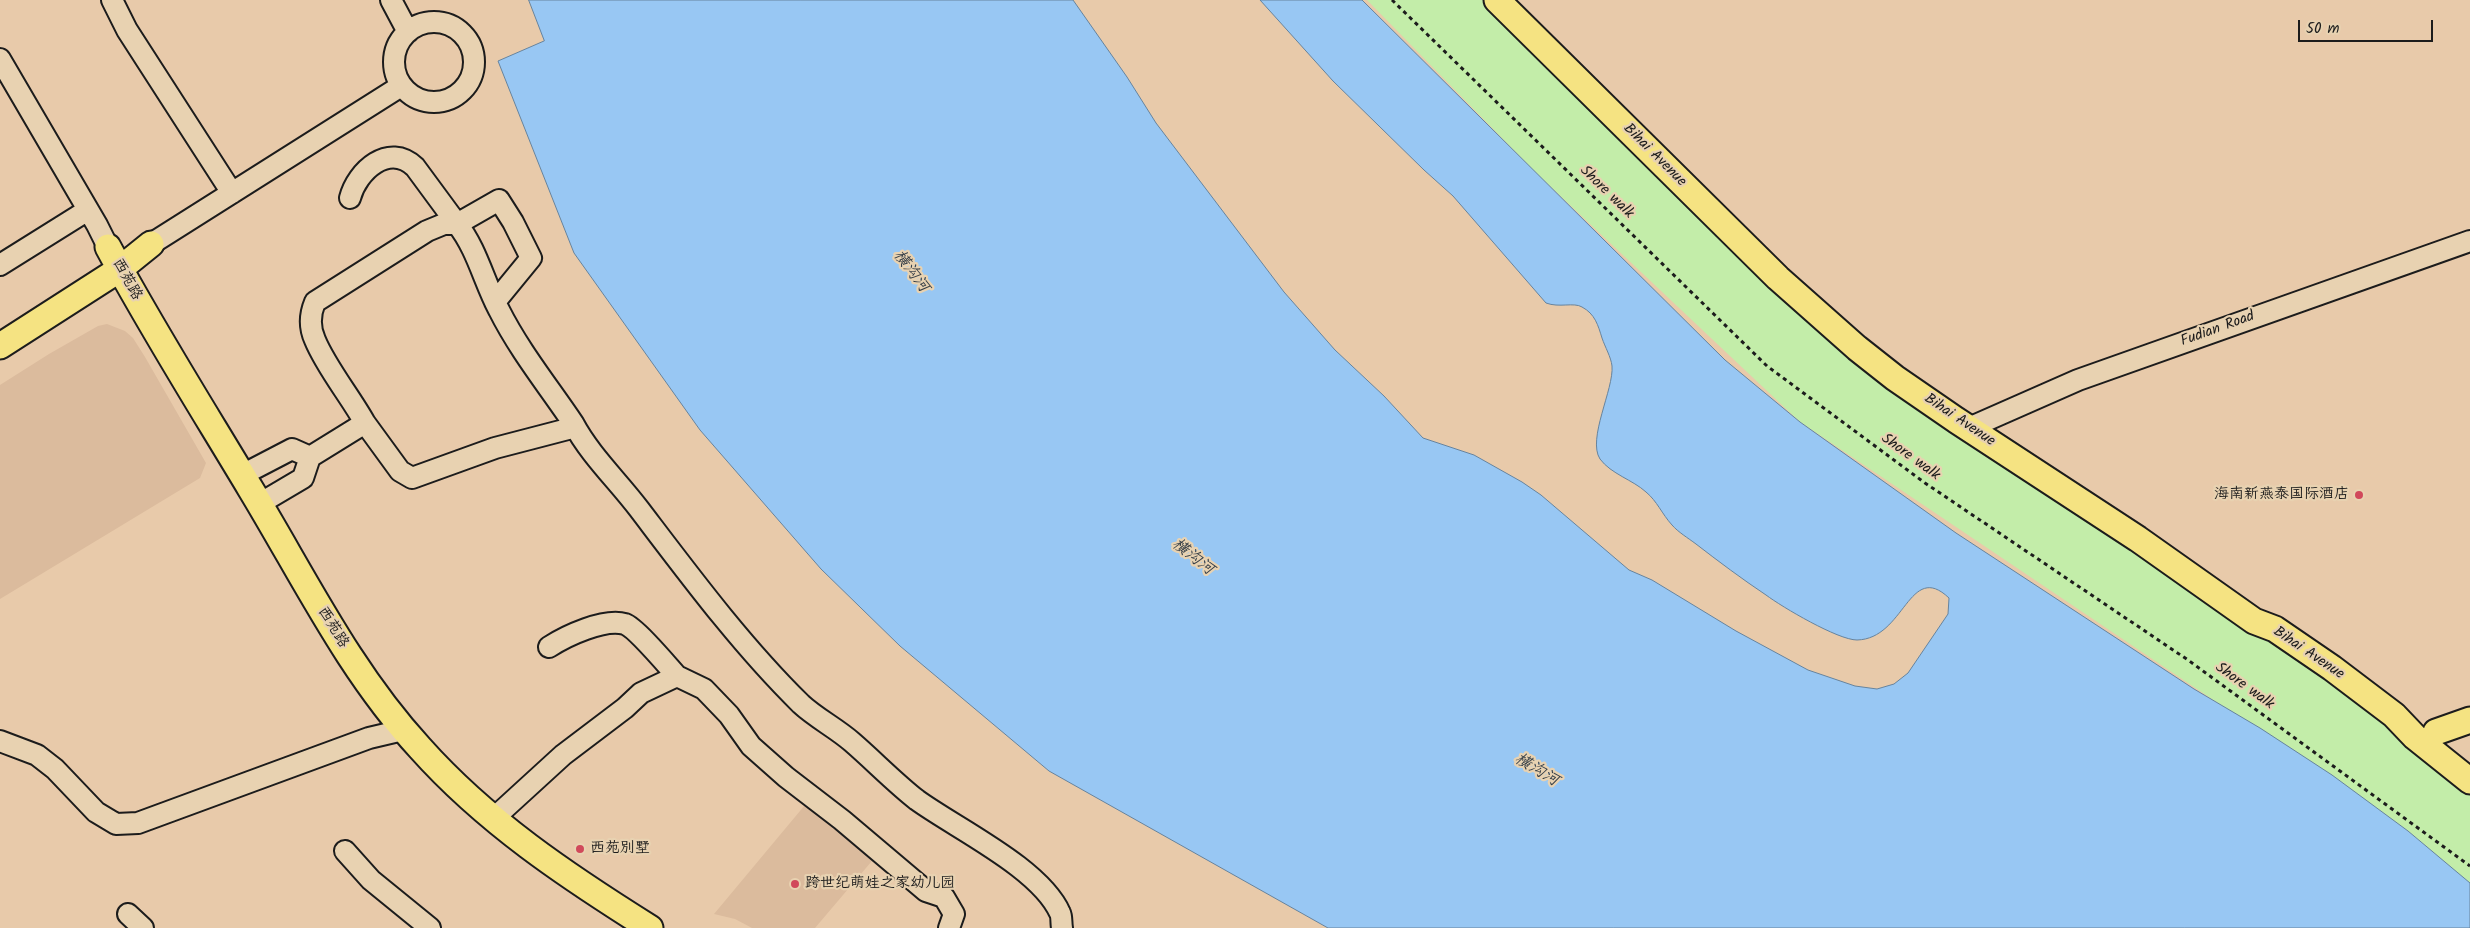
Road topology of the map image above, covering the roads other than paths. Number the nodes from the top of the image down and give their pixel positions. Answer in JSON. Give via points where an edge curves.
{"nodes":[{"id":1,"x":112,"y":0,"type":"edge"},
{"id":2,"x":391,"y":0,"type":"edge"},
{"id":3,"x":1497,"y":0,"type":"edge"},
{"id":4,"x":1511,"y":0,"type":"edge"},
{"id":5,"x":408,"y":32,"type":"junction"},
{"id":6,"x":0,"y":59,"type":"edge"},
{"id":7,"x":6,"y":80,"type":"edge"},
{"id":8,"x":402,"y":86,"type":"junction"},
{"id":9,"x":232,"y":193,"type":"junction"},
{"id":10,"x":350,"y":198,"type":"dead end"},
{"id":11,"x":88,"y":210,"type":"junction"},
{"id":12,"x":457,"y":224,"type":"junction"},
{"id":13,"x":2470,"y":241,"type":"edge"},
{"id":14,"x":151,"y":244,"type":"joint"},
{"id":15,"x":113,"y":258,"type":"junction"},
{"id":16,"x":0,"y":265,"type":"edge"},
{"id":17,"x":495,"y":302,"type":"junction"},
{"id":18,"x":0,"y":332,"type":"edge"},
{"id":19,"x":0,"y":346,"type":"edge"},
{"id":20,"x":365,"y":423,"type":"junction"},
{"id":21,"x":573,"y":423,"type":"junction"},
{"id":22,"x":1975,"y":426,"type":"junction"},
{"id":23,"x":310,"y":457,"type":"junction"},
{"id":24,"x":242,"y":476,"type":"junction"},
{"id":25,"x":259,"y":504,"type":"junction"},
{"id":26,"x":548,"y":648,"type":"dead end"},
{"id":27,"x":677,"y":676,"type":"junction"},
{"id":28,"x":2470,"y":720,"type":"edge"},
{"id":29,"x":403,"y":730,"type":"junction"},
{"id":30,"x":2436,"y":732,"type":"junction"},
{"id":31,"x":0,"y":741,"type":"edge"},
{"id":32,"x":2470,"y":762,"type":"edge"},
{"id":33,"x":2470,"y":781,"type":"edge"},
{"id":34,"x":494,"y":819,"type":"junction"},
{"id":35,"x":345,"y":851,"type":"dead end"},
{"id":36,"x":128,"y":914,"type":"dead end"},
{"id":37,"x":143,"y":928,"type":"edge"},
{"id":38,"x":430,"y":928,"type":"edge"},
{"id":39,"x":650,"y":928,"type":"edge"},
{"id":40,"x":949,"y":928,"type":"edge"},
{"id":41,"x":1062,"y":928,"type":"edge"}],
"edges":[{"from":1,"to":9,"type":"street","via":[[127,30]]},
{"from":2,"to":5,"type":"street"},
{"from":3,"to":22,"type":"main road","name":"Bihai Avenue","via":[[1705,207],[1820,316],[1895,378]]},
{"from":4,"to":22,"type":"main road","name":"Bihai Avenue","via":[[1733,222],[1825,308]]},
{"from":5,"to":8,"type":"street","via":[[395,53],[394,65]]},
{"from":5,"to":8,"type":"street","via":[[432,22],[446,24],[467,41],[474,67],[461,91],[450,99],[425,101]]},
{"from":6,"to":7,"type":"street"},
{"from":7,"to":11,"type":"street"},
{"from":8,"to":9,"type":"street"},
{"from":9,"to":14,"type":"street"},
{"from":10,"to":12,"type":"street","via":[[353,187],[366,169],[386,158],[400,157],[415,167]]},
{"from":11,"to":15,"type":"street"},
{"from":11,"to":16,"type":"street"},
{"from":12,"to":17,"type":"street","via":[[467,237]]},
{"from":12,"to":17,"type":"street","via":[[499,200],[521,237],[531,258]]},
{"from":12,"to":20,"type":"street","via":[[444,224],[427,231],[315,302],[311,324],[315,340]]},
{"from":13,"to":22,"type":"street","name":"Fudian Road","via":[[2078,380]]},
{"from":14,"to":15,"type":"main road"},
{"from":15,"to":18,"type":"main road"},
{"from":15,"to":19,"type":"main road"},
{"from":15,"to":24,"type":"main road","name":"西苑路"},
{"from":17,"to":21,"type":"street","via":[[511,332]]},
{"from":20,"to":21,"type":"street","via":[[400,471],[412,478],[495,448],[568,429]]},
{"from":20,"to":23,"type":"street"},
{"from":21,"to":41,"type":"street","via":[[597,460],[618,481],[691,578],[796,699],[851,741],[916,799],[1023,871],[1048,894],[1061,915]]},
{"from":22,"to":30,"type":"main road","name":"Bihai Avenue","via":[[2316,646]]},
{"from":22,"to":33,"type":"main road","name":"Bihai Avenue","via":[[2254,621],[2275,629],[2324,663],[2394,715],[2415,737]]},
{"from":23,"to":24,"type":"street","via":[[292,449]]},
{"from":23,"to":25,"type":"street","via":[[303,478]]},
{"from":24,"to":25,"type":"main road","name":"西苑路"},
{"from":25,"to":29,"type":"main road","name":"西苑路","via":[[355,666]]},
{"from":26,"to":27,"type":"street","via":[[579,631],[611,623],[626,624]]},
{"from":27,"to":34,"type":"street","via":[[641,692],[625,708],[563,754]]},
{"from":27,"to":40,"type":"street","via":[[704,688],[729,714],[751,746],[786,777],[926,891],[944,897],[954,914]]},
{"from":28,"to":30,"type":"main road"},
{"from":29,"to":31,"type":"street","via":[[369,738],[138,823],[116,824],[96,812],[37,755]]},
{"from":29,"to":34,"type":"main road","name":"西苑路","via":[[448,778]]},
{"from":30,"to":32,"type":"main road","name":"Bihai Avenue"},
{"from":34,"to":39,"type":"main road","name":"西苑路","via":[[552,864]]},
{"from":35,"to":38,"type":"street","via":[[370,880]]},
{"from":36,"to":37,"type":"street"}]}
